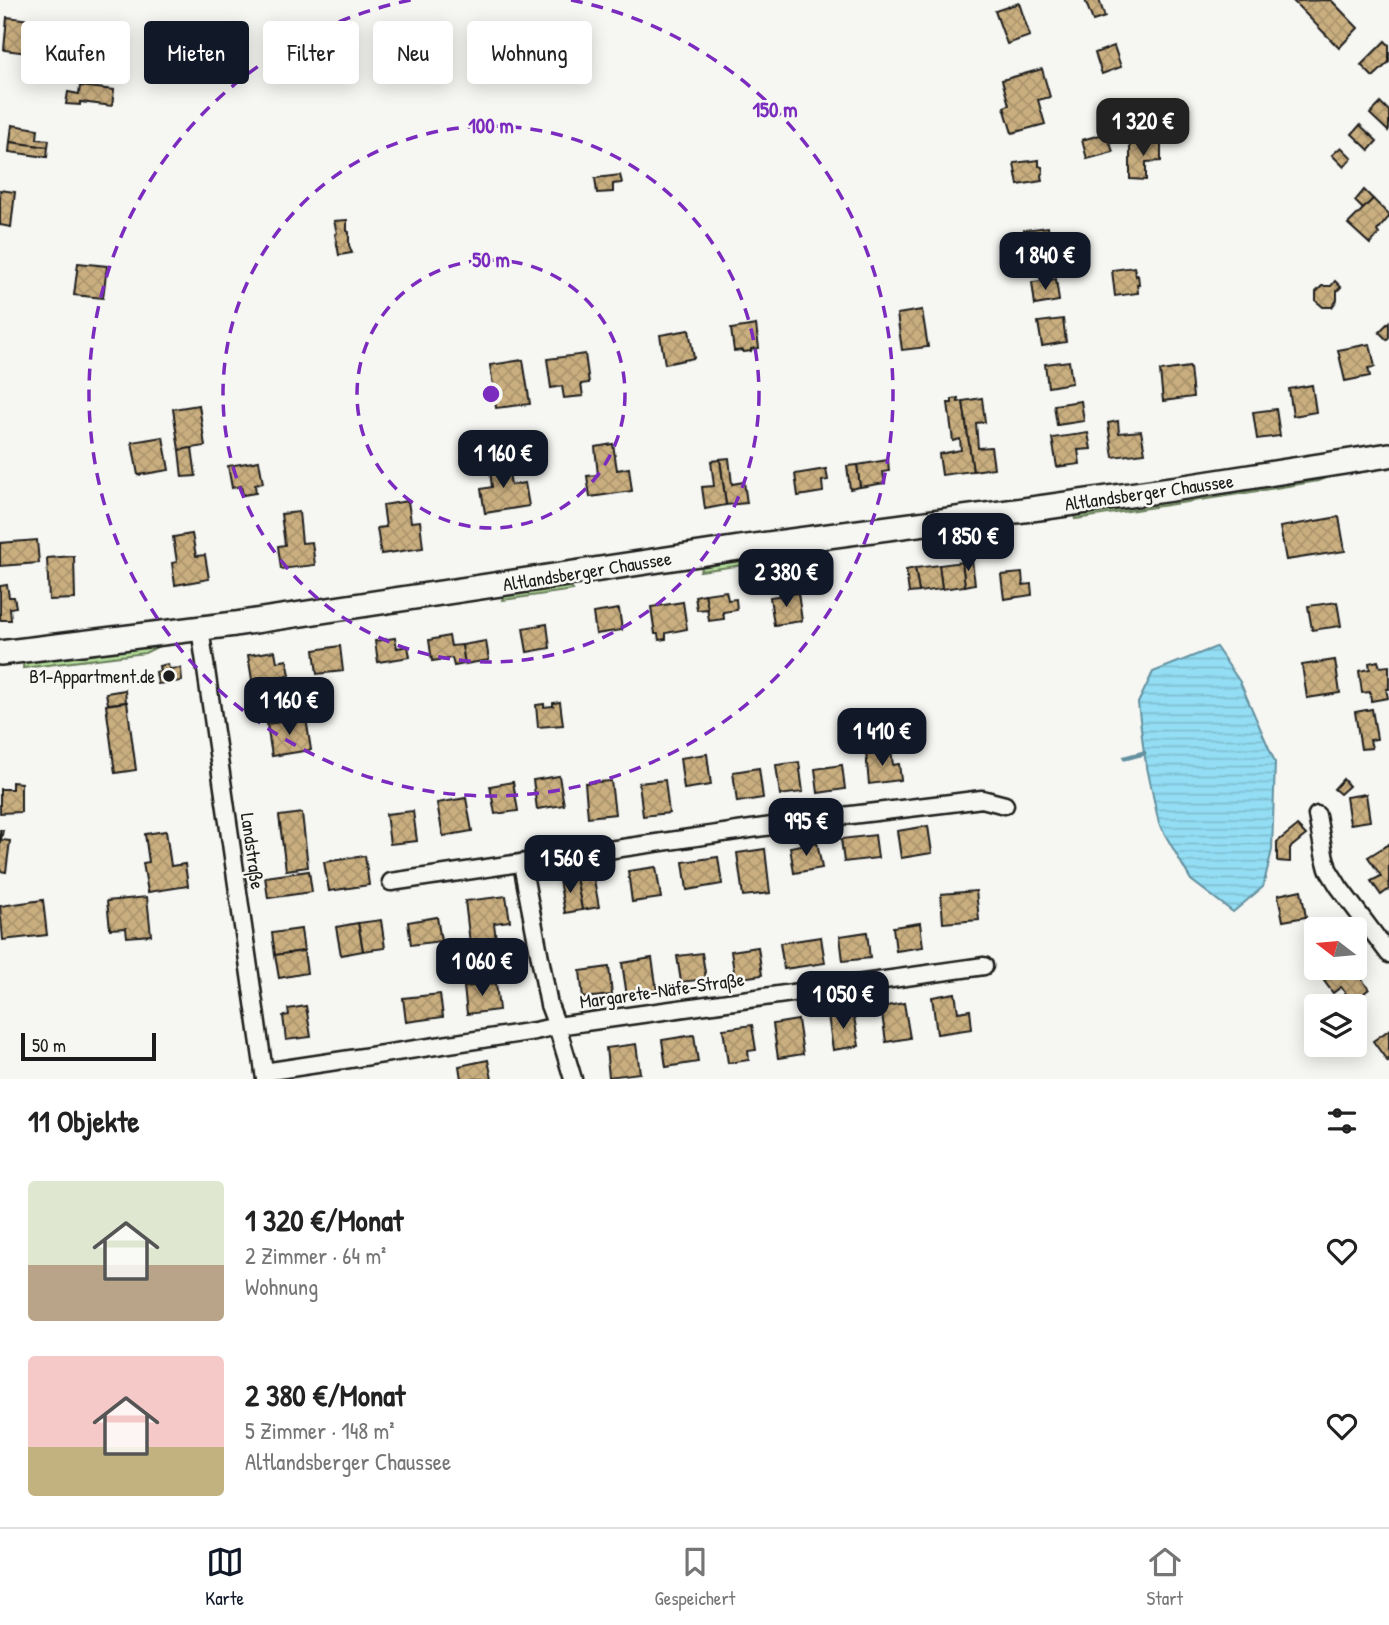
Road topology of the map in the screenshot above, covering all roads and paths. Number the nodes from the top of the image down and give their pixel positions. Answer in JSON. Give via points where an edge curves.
{"nodes":[{"id":1,"x":1389,"y":455,"type":"edge"},
{"id":2,"x":200,"y":628,"type":"junction"},
{"id":3,"x":0,"y":653,"type":"edge"},
{"id":4,"x":1005,"y":805,"type":"dead end"},
{"id":5,"x":1317,"y":816,"type":"dead end"},
{"id":6,"x":522,"y":864,"type":"junction"},
{"id":7,"x":391,"y":882,"type":"dead end"},
{"id":8,"x":1389,"y":954,"type":"edge"},
{"id":9,"x":984,"y":966,"type":"dead end"},
{"id":10,"x":557,"y":1026,"type":"junction"},
{"id":11,"x":264,"y":1076,"type":"edge"},
{"id":12,"x":573,"y":1079,"type":"edge"}],
"edges":[{"from":1,"to":2,"type":"main road","name":"Altlandsberger Chaussee"},
{"from":2,"to":3,"type":"main road","name":"Altlandsberger Chaussee"},
{"from":2,"to":11,"type":"street","name":"Landstraße"},
{"from":4,"to":6,"type":"street","via":[[982,799],[826,818]]},
{"from":5,"to":8,"type":"street","via":[[1328,869]]},
{"from":6,"to":7,"type":"street"},
{"from":6,"to":10,"type":"street"},
{"from":9,"to":10,"type":"street","name":"Margarete-Näfe-Straße"},
{"from":10,"to":11,"type":"street","name":"Margarete-Näfe-Straße"},
{"from":10,"to":12,"type":"street"}]}
